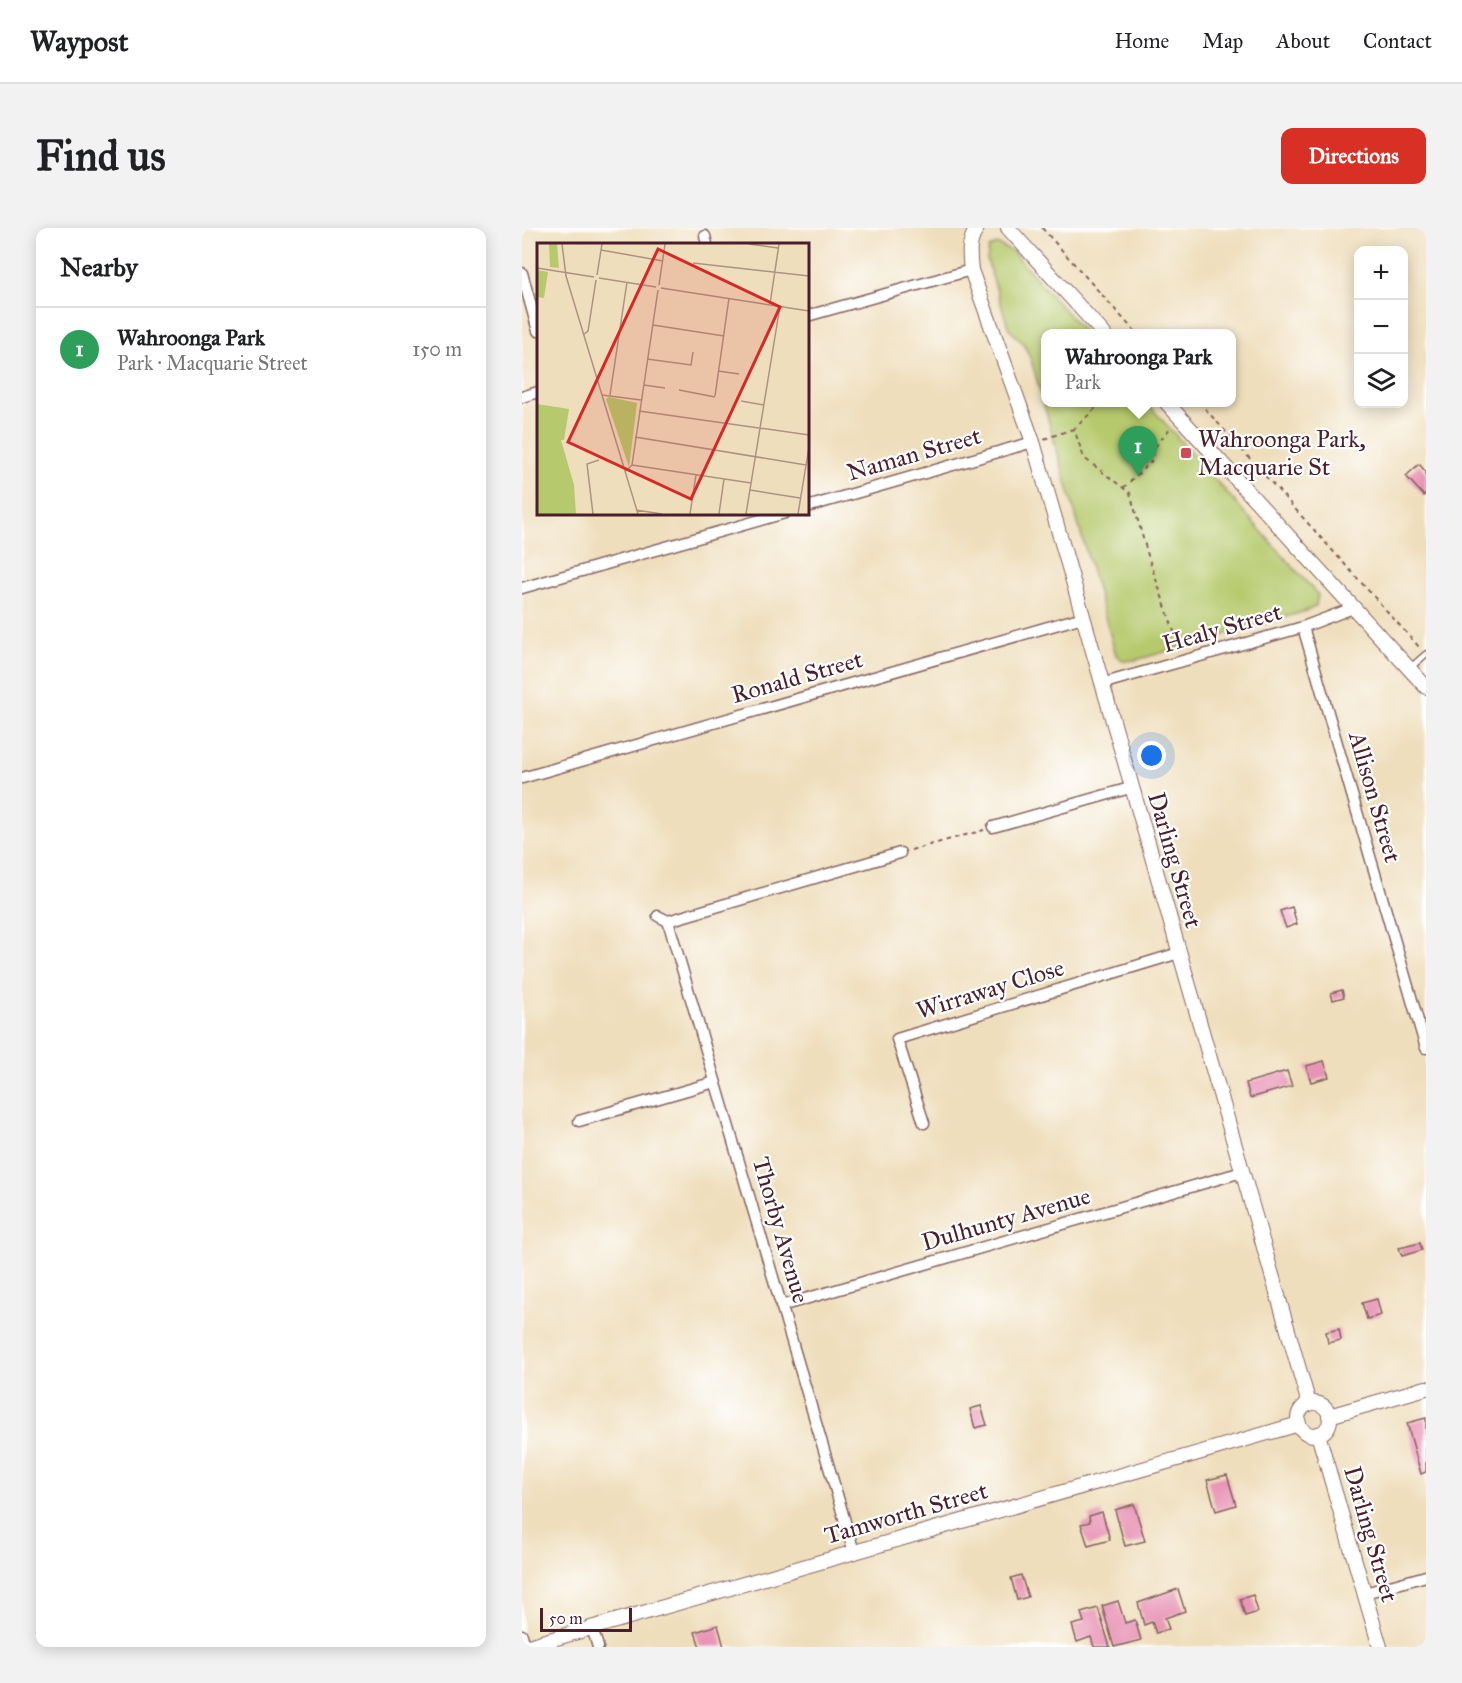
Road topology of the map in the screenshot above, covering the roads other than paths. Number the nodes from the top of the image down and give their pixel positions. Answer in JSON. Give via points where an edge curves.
{"nodes":[{"id":1,"x":977,"y":228,"type":"edge"},
{"id":2,"x":1008,"y":228,"type":"edge"},
{"id":3,"x":971,"y":270,"type":"junction"},
{"id":4,"x":522,"y":273,"type":"edge"},
{"id":5,"x":808,"y":316,"type":"edge"},
{"id":6,"x":537,"y":327,"type":"edge"},
{"id":7,"x":1100,"y":329,"type":"edge"},
{"id":8,"x":537,"y":392,"type":"edge"},
{"id":9,"x":522,"y":397,"type":"edge"},
{"id":10,"x":1170,"y":407,"type":"edge"},
{"id":11,"x":1033,"y":442,"type":"junction"},
{"id":12,"x":808,"y":507,"type":"edge"},
{"id":13,"x":781,"y":514,"type":"edge"},
{"id":14,"x":522,"y":588,"type":"edge"},
{"id":15,"x":1353,"y":608,"type":"junction"},
{"id":16,"x":1083,"y":617,"type":"junction"},
{"id":17,"x":1303,"y":627,"type":"junction"},
{"id":18,"x":1426,"y":654,"type":"edge"},
{"id":19,"x":1409,"y":669,"type":"junction"},
{"id":20,"x":1424,"y":682,"type":"edge"},
{"id":21,"x":1101,"y":684,"type":"junction"},
{"id":22,"x":522,"y":778,"type":"edge"},
{"id":23,"x":1130,"y":788,"type":"junction"},
{"id":24,"x":993,"y":827,"type":"road end"},
{"id":25,"x":900,"y":853,"type":"road end"},
{"id":26,"x":1179,"y":953,"type":"junction"},
{"id":27,"x":1426,"y":1048,"type":"edge"},
{"id":28,"x":716,"y":1082,"type":"junction"},
{"id":29,"x":579,"y":1121,"type":"dead end"},
{"id":30,"x":924,"y":1123,"type":"dead end"},
{"id":31,"x":1242,"y":1172,"type":"junction"},
{"id":32,"x":781,"y":1306,"type":"junction"},
{"id":33,"x":1426,"y":1388,"type":"edge"},
{"id":34,"x":1309,"y":1404,"type":"junction"},
{"id":35,"x":1329,"y":1416,"type":"junction"},
{"id":36,"x":1299,"y":1424,"type":"junction"},
{"id":37,"x":1318,"y":1434,"type":"junction"},
{"id":38,"x":854,"y":1552,"type":"junction"},
{"id":39,"x":1426,"y":1576,"type":"edge"},
{"id":40,"x":1365,"y":1593,"type":"junction"},
{"id":41,"x":592,"y":1628,"type":"junction"},
{"id":42,"x":522,"y":1635,"type":"edge"},
{"id":43,"x":525,"y":1647,"type":"edge"},
{"id":44,"x":598,"y":1647,"type":"edge"},
{"id":45,"x":1380,"y":1647,"type":"edge"}],
"edges":[{"from":1,"to":3,"type":"street","name":"Darling Street","via":[[969,249]]},
{"from":2,"to":7,"type":"street"},
{"from":3,"to":5,"type":"street"},
{"from":3,"to":11,"type":"street","name":"Darling Street"},
{"from":4,"to":6,"type":"street"},
{"from":8,"to":9,"type":"street"},
{"from":10,"to":15,"type":"street"},
{"from":11,"to":12,"type":"street","name":"Naman Street"},
{"from":11,"to":16,"type":"street","name":"Darling Street"},
{"from":13,"to":14,"type":"street"},
{"from":15,"to":17,"type":"street","name":"Healy Street"},
{"from":15,"to":19,"type":"street"},
{"from":16,"to":21,"type":"street","name":"Darling Street"},
{"from":16,"to":22,"type":"street","name":"Ronald Street"},
{"from":17,"to":21,"type":"street","name":"Healy Street"},
{"from":17,"to":27,"type":"street","name":"Allison Street"},
{"from":18,"to":19,"type":"lane"},
{"from":19,"to":20,"type":"street"},
{"from":21,"to":23,"type":"street","name":"Darling Street"},
{"from":23,"to":24,"type":"street"},
{"from":23,"to":26,"type":"street","name":"Darling Street"},
{"from":25,"to":28,"type":"street","name":"Thorby Avenue","via":[[663,918]]},
{"from":26,"to":30,"type":"street","name":"Wirraway Close","via":[[897,1039]]},
{"from":26,"to":31,"type":"street","name":"Darling Street"},
{"from":28,"to":29,"type":"street"},
{"from":28,"to":32,"type":"street","name":"Thorby Avenue"},
{"from":31,"to":32,"type":"street","name":"Dulhunty Avenue"},
{"from":31,"to":34,"type":"street","name":"Darling Street"},
{"from":32,"to":38,"type":"street","name":"Thorby Avenue"},
{"from":33,"to":35,"type":"street"},
{"from":34,"to":35,"type":"street","via":[[1319,1404]]},
{"from":34,"to":36,"type":"street","via":[[1301,1410]]},
{"from":35,"to":37,"type":"street","via":[[1329,1425]]},
{"from":36,"to":37,"type":"street","via":[[1304,1432]]},
{"from":36,"to":38,"type":"street","name":"Tamworth Street"},
{"from":37,"to":40,"type":"street","name":"Darling Street"},
{"from":38,"to":41,"type":"street","name":"Tamworth Street"},
{"from":39,"to":40,"type":"street"},
{"from":40,"to":45,"type":"street","name":"Darling Street"},
{"from":41,"to":43,"type":"street","name":"Tamworth Street"},
{"from":41,"to":44,"type":"street"},
{"from":42,"to":43,"type":"street"}]}
